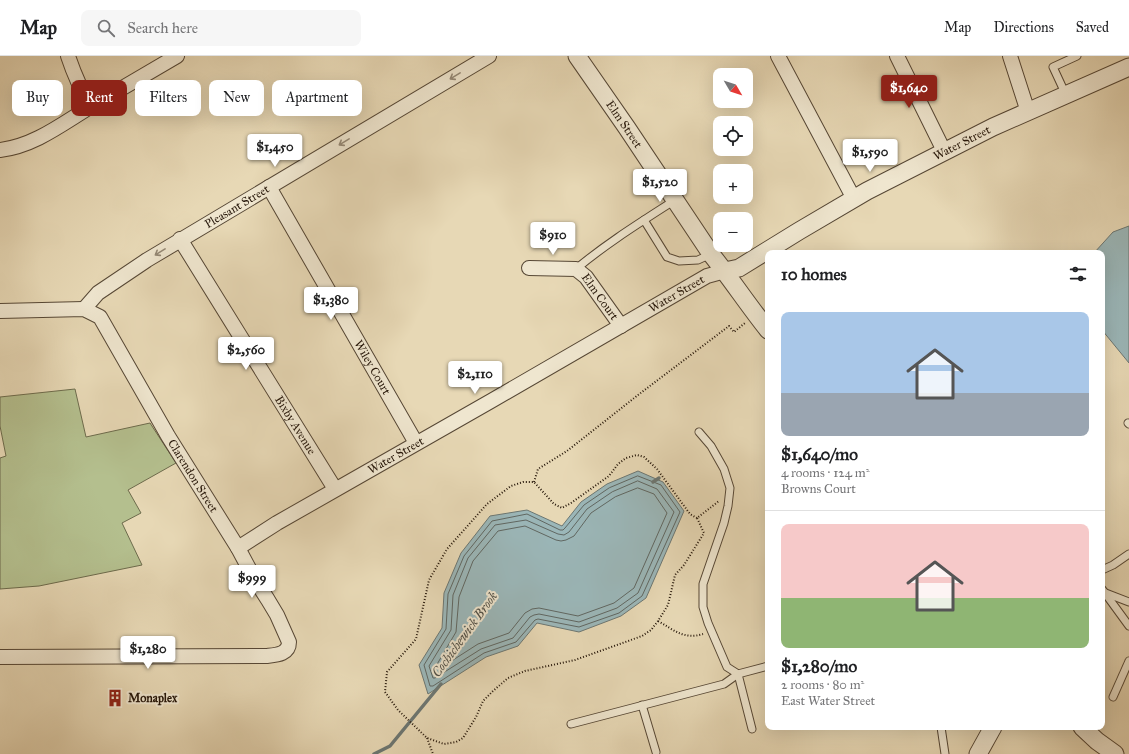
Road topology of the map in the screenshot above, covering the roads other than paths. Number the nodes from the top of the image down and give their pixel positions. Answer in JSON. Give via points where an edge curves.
{"nodes":[{"id":1,"x":68,"y":56,"type":"edge"},
{"id":2,"x":177,"y":56,"type":"edge"},
{"id":3,"x":489,"y":56,"type":"edge"},
{"id":4,"x":577,"y":56,"type":"edge"},
{"id":5,"x":778,"y":56,"type":"edge"},
{"id":6,"x":897,"y":56,"type":"edge"},
{"id":7,"x":1010,"y":56,"type":"edge"},
{"id":8,"x":1077,"y":56,"type":"edge"},
{"id":9,"x":1129,"y":67,"type":"edge"},
{"id":10,"x":76,"y":80,"type":"edge"},
{"id":11,"x":127,"y":85,"type":"edge"},
{"id":12,"x":1066,"y":95,"type":"junction"},
{"id":13,"x":1028,"y":112,"type":"junction"},
{"id":14,"x":75,"y":116,"type":"edge"},
{"id":15,"x":0,"y":150,"type":"edge"},
{"id":16,"x":944,"y":152,"type":"junction"},
{"id":17,"x":269,"y":186,"type":"junction"},
{"id":18,"x":854,"y":199,"type":"junction"},
{"id":19,"x":676,"y":200,"type":"junction"},
{"id":20,"x":644,"y":220,"type":"junction"},
{"id":21,"x":180,"y":239,"type":"junction"},
{"id":22,"x":768,"y":250,"type":"edge"},
{"id":23,"x":765,"y":252,"type":"edge"},
{"id":24,"x":711,"y":254,"type":"junction"},
{"id":25,"x":529,"y":268,"type":"dead end"},
{"id":26,"x":576,"y":269,"type":"junction"},
{"id":27,"x":725,"y":271,"type":"junction"},
{"id":28,"x":84,"y":309,"type":"junction"},
{"id":29,"x":0,"y":311,"type":"edge"},
{"id":30,"x":621,"y":326,"type":"junction"},
{"id":31,"x":765,"y":326,"type":"edge"},
{"id":32,"x":699,"y":432,"type":"dead end"},
{"id":33,"x":416,"y":444,"type":"junction"},
{"id":34,"x":335,"y":490,"type":"junction"},
{"id":35,"x":238,"y":548,"type":"junction"},
{"id":36,"x":1129,"y":555,"type":"edge"},
{"id":37,"x":1105,"y":569,"type":"edge"},
{"id":38,"x":1105,"y":591,"type":"edge"},
{"id":39,"x":1105,"y":593,"type":"edge"},
{"id":40,"x":1110,"y":601,"type":"junction"},
{"id":41,"x":1105,"y":602,"type":"edge"},
{"id":42,"x":1129,"y":602,"type":"edge"},
{"id":43,"x":1129,"y":626,"type":"edge"},
{"id":44,"x":0,"y":657,"type":"edge"},
{"id":45,"x":1129,"y":661,"type":"edge"},
{"id":46,"x":765,"y":667,"type":"edge"},
{"id":47,"x":738,"y":674,"type":"junction"},
{"id":48,"x":1113,"y":697,"type":"dead end"},
{"id":49,"x":642,"y":705,"type":"junction"},
{"id":50,"x":571,"y":724,"type":"dead end"},
{"id":51,"x":752,"y":729,"type":"dead end"},
{"id":52,"x":942,"y":730,"type":"edge"},
{"id":53,"x":991,"y":730,"type":"edge"},
{"id":54,"x":1085,"y":730,"type":"edge"},
{"id":55,"x":656,"y":752,"type":"dead end"},
{"id":56,"x":945,"y":754,"type":"edge"},
{"id":57,"x":978,"y":754,"type":"edge"},
{"id":58,"x":1115,"y":754,"type":"edge"}],
"edges":[{"from":1,"to":10,"type":"street"},
{"from":2,"to":11,"type":"street"},
{"from":3,"to":17,"type":"street","name":"Pleasant Street","one_way":true},
{"from":4,"to":19,"type":"street","name":"Elm Street"},
{"from":5,"to":18,"type":"street"},
{"from":6,"to":16,"type":"street"},
{"from":7,"to":13,"type":"street"},
{"from":8,"to":12,"type":"lane","via":[[1053,67]]},
{"from":9,"to":12,"type":"street","name":"Water Street"},
{"from":12,"to":13,"type":"street","name":"Water Street"},
{"from":13,"to":16,"type":"street","name":"Water Street"},
{"from":14,"to":15,"type":"street","via":[[28,143]]},
{"from":16,"to":18,"type":"street","name":"Water Street"},
{"from":17,"to":21,"type":"street","name":"Pleasant Street"},
{"from":17,"to":33,"type":"street","name":"Wiley Court"},
{"from":18,"to":22,"type":"street","name":"Water Street"},
{"from":19,"to":20,"type":"lane"},
{"from":19,"to":24,"type":"street","name":"Elm Street"},
{"from":20,"to":24,"type":"lane","via":[[667,257],[679,261],[698,260]]},
{"from":20,"to":26,"type":"lane"},
{"from":21,"to":28,"type":"street","name":"Pleasant Street","one_way":true,"via":[[98,293]]},
{"from":21,"to":34,"type":"street","name":"Bixby Avenue"},
{"from":23,"to":27,"type":"street","name":"Water Street","via":[[739,268]]},
{"from":24,"to":27,"type":"street","name":"Elm Street"},
{"from":25,"to":26,"type":"street","name":"Elm Court"},
{"from":26,"to":30,"type":"street","name":"Elm Court","via":[[586,277]]},
{"from":27,"to":30,"type":"street","name":"Water Street","via":[[707,276]]},
{"from":27,"to":31,"type":"street","name":"Elm Street"},
{"from":28,"to":29,"type":"street"},
{"from":28,"to":35,"type":"street","name":"Clarendon Street","via":[[100,317],[168,436]]},
{"from":30,"to":33,"type":"street","name":"Water Street"},
{"from":32,"to":47,"type":"lane","via":[[711,446],[724,469],[730,488],[724,523],[703,584],[703,607],[727,667]]},
{"from":33,"to":34,"type":"street","name":"Water Street"},
{"from":34,"to":35,"type":"street","name":"Water Street"},
{"from":35,"to":44,"type":"street","name":"Clarendon Street","via":[[279,619],[289,642],[283,653],[266,656]]},
{"from":36,"to":37,"type":"lane"},
{"from":38,"to":42,"type":"lane"},
{"from":39,"to":40,"type":"lane"},
{"from":40,"to":41,"type":"lane"},
{"from":40,"to":43,"type":"lane"},
{"from":45,"to":48,"type":"lane"},
{"from":46,"to":47,"type":"lane"},
{"from":47,"to":49,"type":"lane","via":[[724,684]]},
{"from":47,"to":51,"type":"lane"},
{"from":49,"to":50,"type":"lane"},
{"from":49,"to":55,"type":"lane"},
{"from":52,"to":56,"type":"lane"},
{"from":53,"to":57,"type":"street"},
{"from":54,"to":58,"type":"street"}]}
